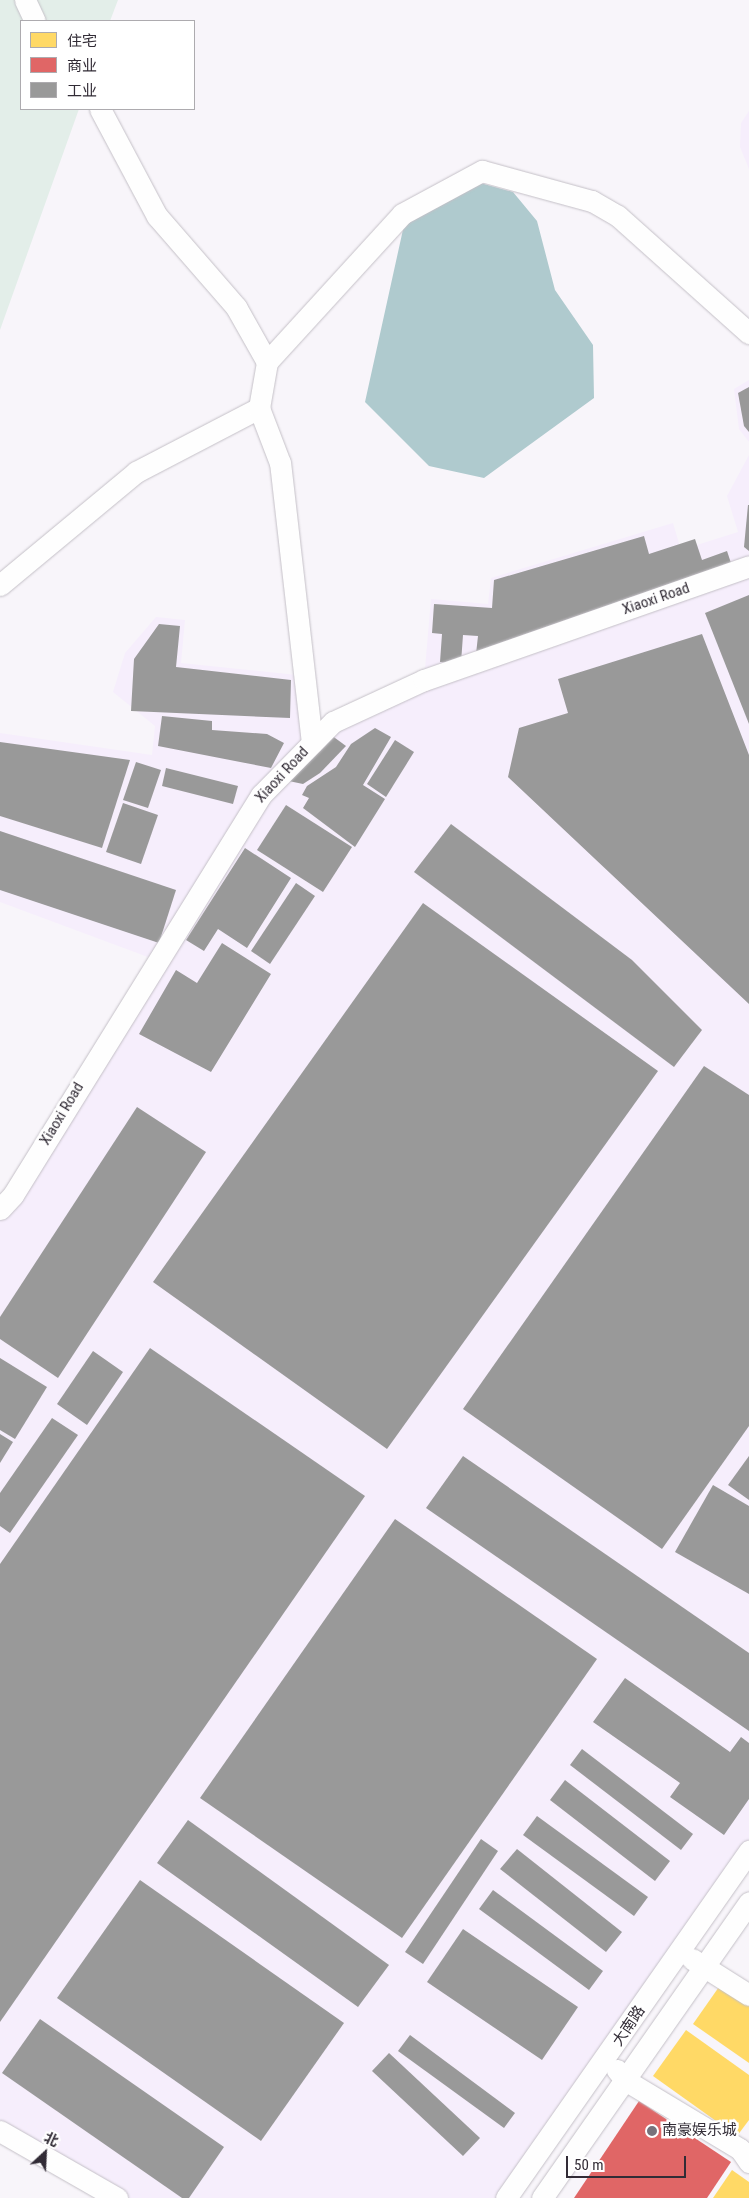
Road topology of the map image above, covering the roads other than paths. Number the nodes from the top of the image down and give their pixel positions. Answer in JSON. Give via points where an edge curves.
{"nodes":[{"id":1,"x":24,"y":0,"type":"edge"},
{"id":2,"x":34,"y":20,"type":"edge"},
{"id":3,"x":101,"y":110,"type":"edge"},
{"id":4,"x":749,"y":333,"type":"edge"},
{"id":5,"x":267,"y":362,"type":"junction"},
{"id":6,"x":259,"y":408,"type":"junction"},
{"id":7,"x":749,"y":566,"type":"edge"},
{"id":8,"x":0,"y":585,"type":"edge"},
{"id":9,"x":312,"y":743,"type":"junction"},
{"id":10,"x":0,"y":1209,"type":"edge"},
{"id":11,"x":749,"y":1851,"type":"edge"},
{"id":12,"x":749,"y":1902,"type":"edge"},
{"id":13,"x":679,"y":1951,"type":"junction"},
{"id":14,"x":704,"y":1966,"type":"junction"},
{"id":15,"x":749,"y":1995,"type":"edge"},
{"id":16,"x":608,"y":2058,"type":"junction"},
{"id":17,"x":625,"y":2080,"type":"junction"},
{"id":18,"x":0,"y":2131,"type":"edge"},
{"id":19,"x":746,"y":2151,"type":"edge"},
{"id":20,"x":117,"y":2198,"type":"edge"},
{"id":21,"x":506,"y":2198,"type":"edge"},
{"id":22,"x":542,"y":2198,"type":"edge"}],
"edges":[{"from":1,"to":2,"type":"street"},
{"from":3,"to":5,"type":"street","via":[[157,216],[236,307]]},
{"from":4,"to":5,"type":"street","via":[[618,216],[592,201],[482,170],[402,214]]},
{"from":5,"to":6,"type":"street"},
{"from":6,"to":8,"type":"street","via":[[136,472]]},
{"from":6,"to":9,"type":"street","via":[[280,462]]},
{"from":7,"to":9,"type":"street","name":"Xiaoxi Road","via":[[424,680],[333,722]]},
{"from":9,"to":10,"type":"street","name":"Xiaoxi Road","via":[[261,794],[13,1195]]},
{"from":11,"to":13,"type":"street","name":"大南路"},
{"from":12,"to":14,"type":"street","name":"大南路"},
{"from":13,"to":14,"type":"street"},
{"from":13,"to":16,"type":"street","name":"大南路"},
{"from":14,"to":15,"type":"street"},
{"from":14,"to":17,"type":"street","name":"大南路"},
{"from":16,"to":17,"type":"street"},
{"from":16,"to":21,"type":"street","name":"大南路"},
{"from":17,"to":19,"type":"street"},
{"from":17,"to":22,"type":"street","name":"大南路"},
{"from":18,"to":20,"type":"street"}]}
